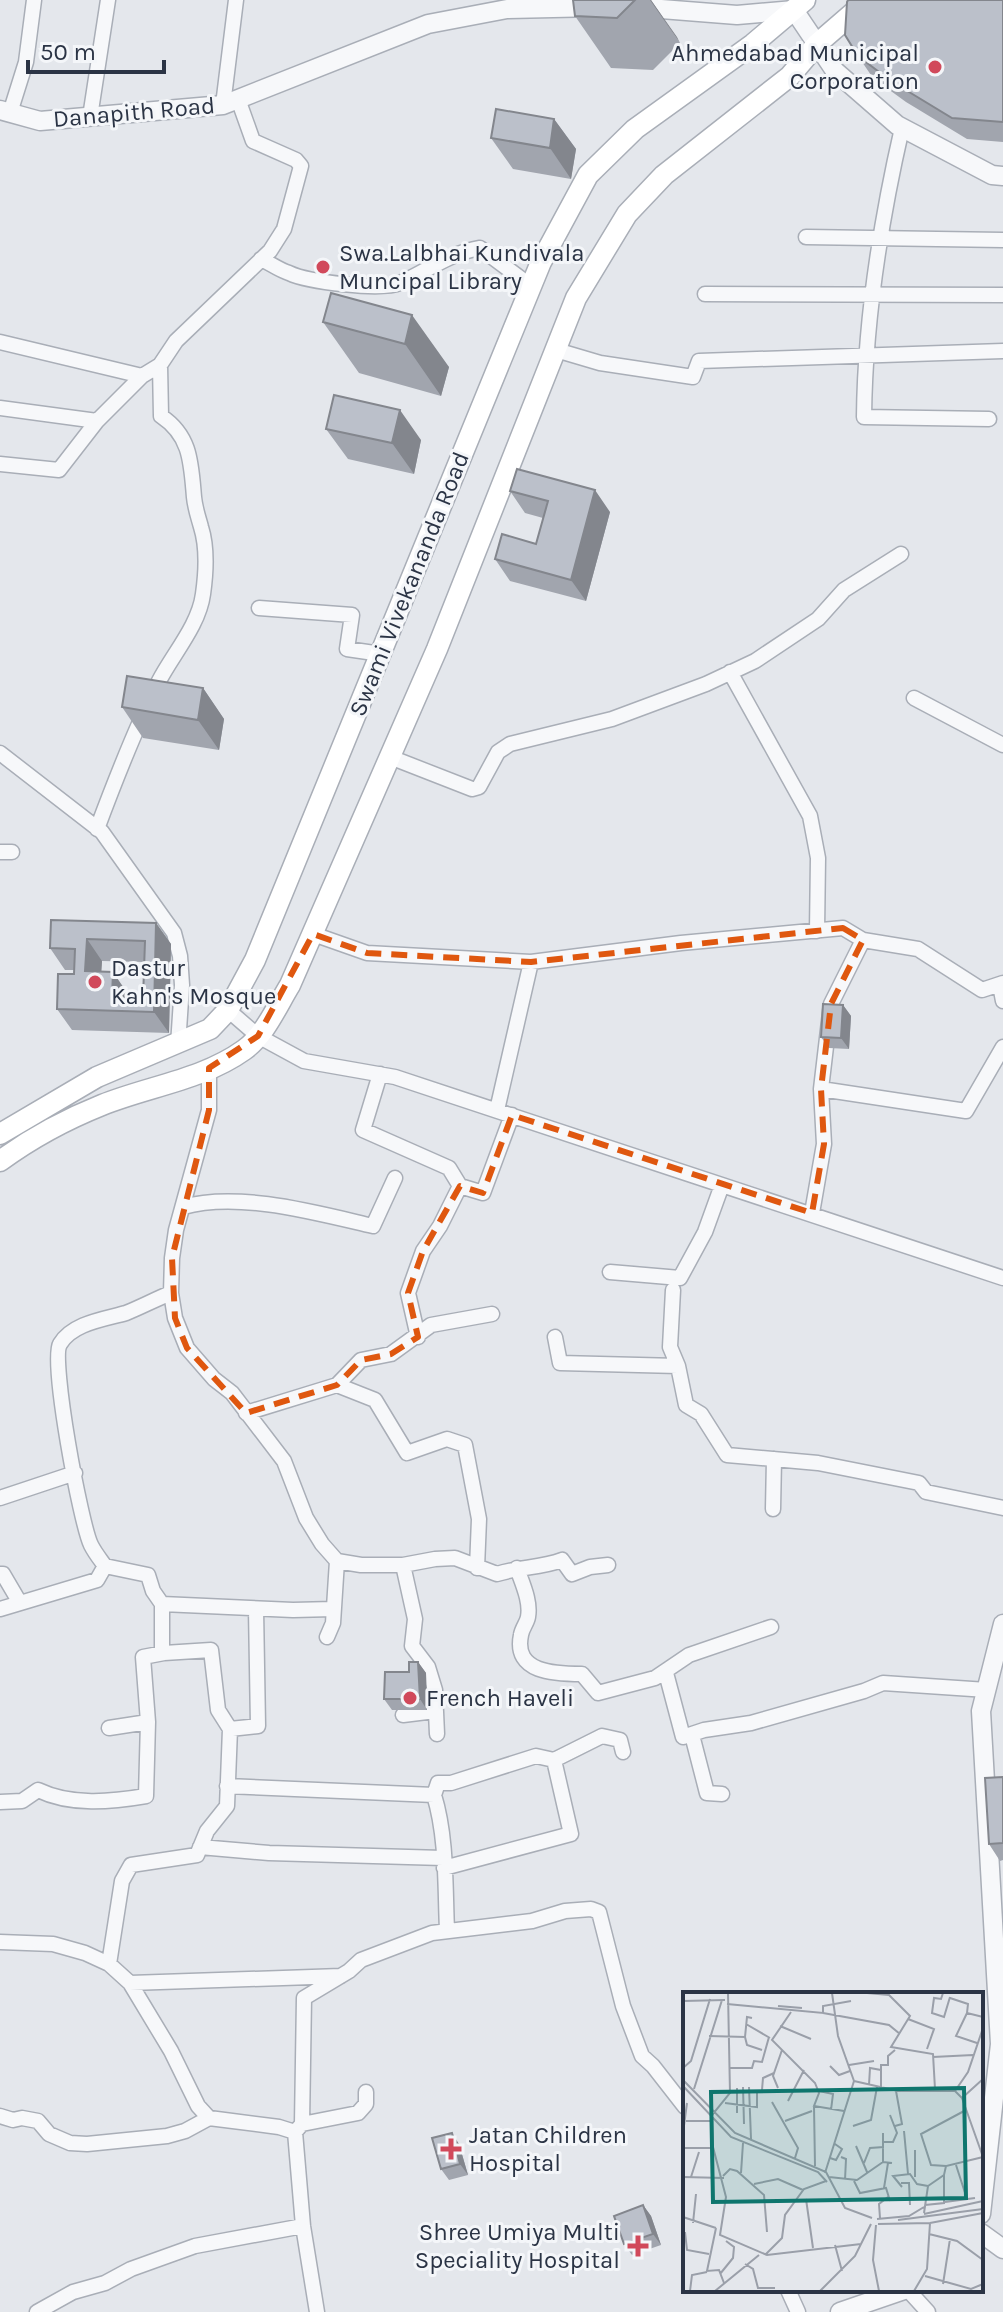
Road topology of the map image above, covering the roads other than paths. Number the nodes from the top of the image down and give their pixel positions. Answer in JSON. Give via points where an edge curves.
{"nodes":[{"id":1,"x":34,"y":0,"type":"edge"},
{"id":2,"x":108,"y":0,"type":"edge"},
{"id":3,"x":236,"y":0,"type":"edge"},
{"id":4,"x":868,"y":0,"type":"edge"},
{"id":5,"x":800,"y":5,"type":"edge"},
{"id":6,"x":495,"y":6,"type":"edge"},
{"id":7,"x":738,"y":8,"type":"edge"},
{"id":8,"x":817,"y":44,"type":"junction"},
{"id":9,"x":230,"y":102,"type":"junction"},
{"id":10,"x":5,"y":112,"type":"edge"},
{"id":11,"x":90,"y":117,"type":"junction"},
{"id":12,"x":902,"y":128,"type":"junction"},
{"id":13,"x":1003,"y":176,"type":"edge"},
{"id":14,"x":806,"y":237,"type":"dead end"},
{"id":15,"x":879,"y":238,"type":"junction"},
{"id":16,"x":1003,"y":240,"type":"edge"},
{"id":17,"x":261,"y":259,"type":"junction"},
{"id":18,"x":531,"y":286,"type":"junction"},
{"id":19,"x":705,"y":294,"type":"dead end"},
{"id":20,"x":1003,"y":295,"type":"edge"},
{"id":21,"x":871,"y":296,"type":"junction"},
{"id":22,"x":0,"y":342,"type":"edge"},
{"id":23,"x":556,"y":350,"type":"junction"},
{"id":24,"x":1003,"y":351,"type":"edge"},
{"id":25,"x":865,"y":355,"type":"junction"},
{"id":26,"x":160,"y":365,"type":"junction"},
{"id":27,"x":142,"y":376,"type":"junction"},
{"id":28,"x":0,"y":408,"type":"edge"},
{"id":29,"x":989,"y":419,"type":"dead end"},
{"id":30,"x":97,"y":421,"type":"junction"},
{"id":31,"x":0,"y":464,"type":"edge"},
{"id":32,"x":901,"y":554,"type":"dead end"},
{"id":33,"x":259,"y":608,"type":"dead end"},
{"id":34,"x":381,"y":654,"type":"junction"},
{"id":35,"x":730,"y":672,"type":"junction"},
{"id":36,"x":914,"y":698,"type":"dead end"},
{"id":37,"x":1003,"y":745,"type":"edge"},
{"id":38,"x":0,"y":753,"type":"edge"},
{"id":39,"x":390,"y":757,"type":"junction"},
{"id":40,"x":97,"y":829,"type":"junction"},
{"id":41,"x":817,"y":931,"type":"junction"},
{"id":42,"x":313,"y":934,"type":"junction"},
{"id":43,"x":863,"y":940,"type":"junction"},
{"id":44,"x":531,"y":962,"type":"junction"},
{"id":45,"x":1002,"y":984,"type":"edge"},
{"id":46,"x":1003,"y":1001,"type":"edge"},
{"id":47,"x":228,"y":1010,"type":"junction"},
{"id":48,"x":258,"y":1036,"type":"junction"},
{"id":49,"x":178,"y":1045,"type":"junction"},
{"id":50,"x":1003,"y":1047,"type":"edge"},
{"id":51,"x":209,"y":1068,"type":"junction"},
{"id":52,"x":380,"y":1074,"type":"junction"},
{"id":53,"x":821,"y":1089,"type":"junction"},
{"id":54,"x":497,"y":1110,"type":"junction"},
{"id":55,"x":512,"y":1115,"type":"junction"},
{"id":56,"x":0,"y":1134,"type":"edge"},
{"id":57,"x":0,"y":1161,"type":"edge"},
{"id":58,"x":395,"y":1178,"type":"dead end"},
{"id":59,"x":722,"y":1185,"type":"junction"},
{"id":60,"x":460,"y":1186,"type":"junction"},
{"id":61,"x":183,"y":1207,"type":"junction"},
{"id":62,"x":812,"y":1213,"type":"junction"},
{"id":63,"x":610,"y":1272,"type":"dead end"},
{"id":64,"x":1003,"y":1278,"type":"edge"},
{"id":65,"x":673,"y":1290,"type":"dead end"},
{"id":66,"x":171,"y":1293,"type":"junction"},
{"id":67,"x":492,"y":1314,"type":"dead end"},
{"id":68,"x":418,"y":1337,"type":"junction"},
{"id":69,"x":555,"y":1337,"type":"dead end"},
{"id":70,"x":678,"y":1366,"type":"junction"},
{"id":71,"x":337,"y":1385,"type":"junction"},
{"id":72,"x":246,"y":1413,"type":"junction"},
{"id":73,"x":774,"y":1459,"type":"junction"},
{"id":74,"x":75,"y":1473,"type":"junction"},
{"id":75,"x":0,"y":1498,"type":"edge"},
{"id":76,"x":1003,"y":1508,"type":"edge"},
{"id":77,"x":773,"y":1509,"type":"dead end"},
{"id":78,"x":337,"y":1561,"type":"junction"},
{"id":79,"x":403,"y":1565,"type":"junction"},
{"id":80,"x":608,"y":1565,"type":"dead end"},
{"id":81,"x":105,"y":1566,"type":"junction"},
{"id":82,"x":477,"y":1568,"type":"junction"},
{"id":83,"x":517,"y":1568,"type":"junction"},
{"id":84,"x":0,"y":1574,"type":"edge"},
{"id":85,"x":20,"y":1603,"type":"junction"},
{"id":86,"x":162,"y":1604,"type":"junction"},
{"id":87,"x":0,"y":1609,"type":"edge"},
{"id":88,"x":256,"y":1609,"type":"junction"},
{"id":89,"x":333,"y":1609,"type":"junction"},
{"id":90,"x":1003,"y":1624,"type":"edge"},
{"id":91,"x":771,"y":1627,"type":"dead end"},
{"id":92,"x":327,"y":1637,"type":"dead end"},
{"id":93,"x":162,"y":1653,"type":"junction"},
{"id":94,"x":666,"y":1673,"type":"junction"},
{"id":95,"x":987,"y":1690,"type":"junction"},
{"id":96,"x":435,"y":1711,"type":"junction"},
{"id":97,"x":403,"y":1715,"type":"dead end"},
{"id":98,"x":148,"y":1722,"type":"junction"},
{"id":99,"x":109,"y":1728,"type":"dead end"},
{"id":100,"x":230,"y":1729,"type":"junction"},
{"id":101,"x":437,"y":1734,"type":"dead end"},
{"id":102,"x":692,"y":1735,"type":"junction"},
{"id":103,"x":623,"y":1752,"type":"dead end"},
{"id":104,"x":554,"y":1760,"type":"junction"},
{"id":105,"x":227,"y":1786,"type":"junction"},
{"id":106,"x":722,"y":1794,"type":"dead end"},
{"id":107,"x":434,"y":1795,"type":"junction"},
{"id":108,"x":0,"y":1802,"type":"edge"},
{"id":109,"x":200,"y":1847,"type":"junction"},
{"id":110,"x":443,"y":1863,"type":"junction"},
{"id":111,"x":447,"y":1930,"type":"junction"},
{"id":112,"x":0,"y":1942,"type":"edge"},
{"id":113,"x":109,"y":1964,"type":"junction"},
{"id":114,"x":342,"y":1976,"type":"junction"},
{"id":115,"x":130,"y":1983,"type":"junction"},
{"id":116,"x":1002,"y":2044,"type":"edge"},
{"id":117,"x":366,"y":2092,"type":"dead end"},
{"id":118,"x":683,"y":2104,"type":"edge"},
{"id":119,"x":0,"y":2116,"type":"edge"},
{"id":120,"x":209,"y":2118,"type":"junction"},
{"id":121,"x":299,"y":2128,"type":"junction"},
{"id":122,"x":983,"y":2198,"type":"edge"},
{"id":123,"x":303,"y":2226,"type":"junction"},
{"id":124,"x":983,"y":2234,"type":"edge"},
{"id":125,"x":1003,"y":2249,"type":"edge"},
{"id":126,"x":789,"y":2292,"type":"edge"},
{"id":127,"x":900,"y":2292,"type":"edge"},
{"id":128,"x":908,"y":2292,"type":"edge"},
{"id":129,"x":37,"y":2312,"type":"edge"},
{"id":130,"x":317,"y":2312,"type":"edge"},
{"id":131,"x":798,"y":2312,"type":"edge"},
{"id":132,"x":840,"y":2312,"type":"edge"},
{"id":133,"x":928,"y":2312,"type":"edge"}],
"edges":[{"from":1,"to":10,"type":"street","via":[[26,62]]},
{"from":2,"to":11,"type":"street"},
{"from":3,"to":9,"type":"street"},
{"from":4,"to":8,"type":"main road"},
{"from":5,"to":7,"type":"street","name":"Danapith Road"},
{"from":5,"to":8,"type":"street"},
{"from":5,"to":18,"type":"main road","name":"Swami Vivekananda Road","via":[[635,129],[588,175]]},
{"from":6,"to":7,"type":"street","name":"Danapith Road"},
{"from":6,"to":9,"type":"street","name":"Danapith Road","via":[[428,24]]},
{"from":8,"to":12,"type":"street","via":[[835,71]]},
{"from":8,"to":23,"type":"main road","via":[[790,76],[664,175],[627,214],[576,298]]},
{"from":9,"to":11,"type":"street","name":"Danapith Road"},
{"from":9,"to":17,"type":"street","via":[[253,141],[301,166],[284,229]]},
{"from":10,"to":11,"type":"street","name":"Danapith Road","via":[[40,121]]},
{"from":12,"to":13,"type":"street"},
{"from":12,"to":15,"type":"street"},
{"from":14,"to":15,"type":"street"},
{"from":15,"to":16,"type":"street"},
{"from":15,"to":21,"type":"street"},
{"from":17,"to":18,"type":"street","via":[[312,280],[397,284],[461,251],[480,248]]},
{"from":17,"to":26,"type":"street","via":[[176,341]]},
{"from":18,"to":34,"type":"main road","name":"Swami Vivekananda Road"},
{"from":19,"to":21,"type":"street"},
{"from":20,"to":21,"type":"street"},
{"from":21,"to":25,"type":"street"},
{"from":22,"to":27,"type":"street"},
{"from":23,"to":25,"type":"street","via":[[600,363],[693,377],[699,361]]},
{"from":23,"to":39,"type":"main road"},
{"from":24,"to":25,"type":"street"},
{"from":25,"to":29,"type":"street","via":[[864,417]]},
{"from":26,"to":27,"type":"street"},
{"from":26,"to":40,"type":"street","via":[[161,416],[176,426],[187,444],[202,529],[203,598],[143,714]]},
{"from":27,"to":30,"type":"street"},
{"from":28,"to":30,"type":"street"},
{"from":30,"to":31,"type":"street","via":[[59,470]]},
{"from":32,"to":35,"type":"street","via":[[844,590],[818,619]]},
{"from":33,"to":34,"type":"street","via":[[352,615],[347,649]]},
{"from":34,"to":47,"type":"main road","name":"Swami Vivekananda Road","via":[[255,960]]},
{"from":35,"to":39,"type":"street","via":[[612,719],[510,744],[498,752],[485,780],[472,789]]},
{"from":35,"to":41,"type":"street","via":[[810,816],[818,858]]},
{"from":36,"to":37,"type":"street"},
{"from":38,"to":40,"type":"street"},
{"from":39,"to":42,"type":"main road"},
{"from":40,"to":49,"type":"street","via":[[174,933],[182,985]]},
{"from":41,"to":43,"type":"street","via":[[843,928]]},
{"from":41,"to":44,"type":"street"},
{"from":42,"to":44,"type":"street","via":[[367,953]]},
{"from":42,"to":48,"type":"main road"},
{"from":43,"to":45,"type":"street","via":[[918,949],[982,990]]},
{"from":43,"to":53,"type":"street","via":[[831,1004]]},
{"from":44,"to":54,"type":"street"},
{"from":45,"to":46,"type":"street"},
{"from":47,"to":48,"type":"street"},
{"from":47,"to":49,"type":"main road","name":"Swami Vivekananda Road","via":[[210,1029]]},
{"from":48,"to":51,"type":"main road"},
{"from":48,"to":52,"type":"street","via":[[304,1061]]},
{"from":49,"to":56,"type":"main road","name":"Swami Vivekananda Road","via":[[97,1077]]},
{"from":50,"to":53,"type":"street","via":[[966,1111]]},
{"from":51,"to":57,"type":"main road","via":[[101,1105]]},
{"from":51,"to":61,"type":"street","via":[[209,1110]]},
{"from":52,"to":54,"type":"street"},
{"from":52,"to":60,"type":"street","via":[[363,1130],[449,1168]]},
{"from":53,"to":62,"type":"street","via":[[824,1144]]},
{"from":54,"to":55,"type":"street"},
{"from":55,"to":59,"type":"street"},
{"from":55,"to":60,"type":"street","via":[[483,1193]]},
{"from":58,"to":61,"type":"street","via":[[373,1226],[293,1207],[205,1201]]},
{"from":59,"to":62,"type":"street"},
{"from":59,"to":63,"type":"street","via":[[680,1278]]},
{"from":60,"to":68,"type":"street","via":[[423,1251],[408,1293]]},
{"from":61,"to":66,"type":"street"},
{"from":62,"to":64,"type":"street"},
{"from":65,"to":70,"type":"street","via":[[670,1347]]},
{"from":66,"to":72,"type":"street","via":[[187,1348]]},
{"from":66,"to":74,"type":"street","via":[[96,1320],[60,1345],[56,1360]]},
{"from":67,"to":68,"type":"street","via":[[431,1325]]},
{"from":68,"to":71,"type":"street","via":[[391,1354],[361,1360]]},
{"from":69,"to":70,"type":"street","via":[[560,1363]]},
{"from":70,"to":73,"type":"street","via":[[686,1405],[701,1414],[727,1455]]},
{"from":71,"to":72,"type":"street"},
{"from":71,"to":82,"type":"street","via":[[375,1400],[407,1453],[447,1439],[465,1445],[479,1519]]},
{"from":72,"to":78,"type":"street","via":[[284,1461],[306,1518]]},
{"from":73,"to":76,"type":"street","via":[[919,1483],[926,1492]]},
{"from":73,"to":77,"type":"street"},
{"from":74,"to":75,"type":"street"},
{"from":74,"to":81,"type":"street","via":[[90,1544]]},
{"from":78,"to":79,"type":"street"},
{"from":78,"to":89,"type":"street"},
{"from":79,"to":82,"type":"street","via":[[455,1558]]},
{"from":79,"to":96,"type":"street","via":[[415,1619],[412,1646],[428,1667]]},
{"from":80,"to":83,"type":"street","via":[[572,1574],[562,1560]]},
{"from":81,"to":85,"type":"street","via":[[97,1580]]},
{"from":81,"to":86,"type":"street","via":[[148,1575]]},
{"from":82,"to":83,"type":"street","via":[[497,1574]]},
{"from":83,"to":94,"type":"street","via":[[528,1606],[521,1654],[535,1670],[582,1674],[598,1693]]},
{"from":84,"to":85,"type":"street"},
{"from":85,"to":87,"type":"street"},
{"from":86,"to":88,"type":"street"},
{"from":86,"to":93,"type":"street"},
{"from":88,"to":89,"type":"street"},
{"from":88,"to":100,"type":"street","via":[[258,1726]]},
{"from":89,"to":92,"type":"street"},
{"from":90,"to":95,"type":"street"},
{"from":91,"to":94,"type":"street","via":[[689,1655]]},
{"from":93,"to":98,"type":"street","via":[[143,1657]]},
{"from":93,"to":100,"type":"street","via":[[211,1650],[218,1710]]},
{"from":94,"to":102,"type":"street","via":[[683,1737]]},
{"from":95,"to":102,"type":"street","via":[[883,1683]]},
{"from":95,"to":116,"type":"street","via":[[981,1711]]},
{"from":96,"to":97,"type":"street"},
{"from":96,"to":101,"type":"street"},
{"from":98,"to":99,"type":"street"},
{"from":98,"to":108,"type":"street","via":[[152,1798],[86,1801],[55,1798],[38,1790],[22,1801]]},
{"from":100,"to":105,"type":"street"},
{"from":102,"to":106,"type":"street","via":[[707,1793]]},
{"from":103,"to":104,"type":"street","via":[[620,1740],[602,1736]]},
{"from":104,"to":107,"type":"street","via":[[536,1756],[438,1783]]},
{"from":104,"to":110,"type":"street","via":[[571,1834]]},
{"from":105,"to":107,"type":"street"},
{"from":105,"to":109,"type":"street","via":[[227,1806]]},
{"from":107,"to":110,"type":"street"},
{"from":109,"to":110,"type":"street"},
{"from":109,"to":113,"type":"street","via":[[190,1858],[131,1865],[122,1881]]},
{"from":110,"to":111,"type":"street"},
{"from":111,"to":114,"type":"street","via":[[361,1960]]},
{"from":111,"to":118,"type":"street","via":[[532,1921],[565,1911],[599,1912],[642,2056]]},
{"from":112,"to":113,"type":"street","via":[[53,1944]]},
{"from":113,"to":115,"type":"street"},
{"from":114,"to":115,"type":"street"},
{"from":114,"to":121,"type":"street","via":[[304,1998]]},
{"from":115,"to":120,"type":"street"},
{"from":116,"to":122,"type":"street"},
{"from":117,"to":121,"type":"street","via":[[366,2104],[358,2113]]},
{"from":119,"to":120,"type":"street","via":[[38,2121],[49,2134],[87,2144],[167,2136]]},
{"from":120,"to":121,"type":"street"},
{"from":121,"to":123,"type":"street"},
{"from":123,"to":129,"type":"street","via":[[195,2246],[73,2292]]},
{"from":123,"to":130,"type":"street"},
{"from":124,"to":125,"type":"street"},
{"from":126,"to":131,"type":"street"},
{"from":127,"to":132,"type":"street"},
{"from":128,"to":133,"type":"street"}]}
